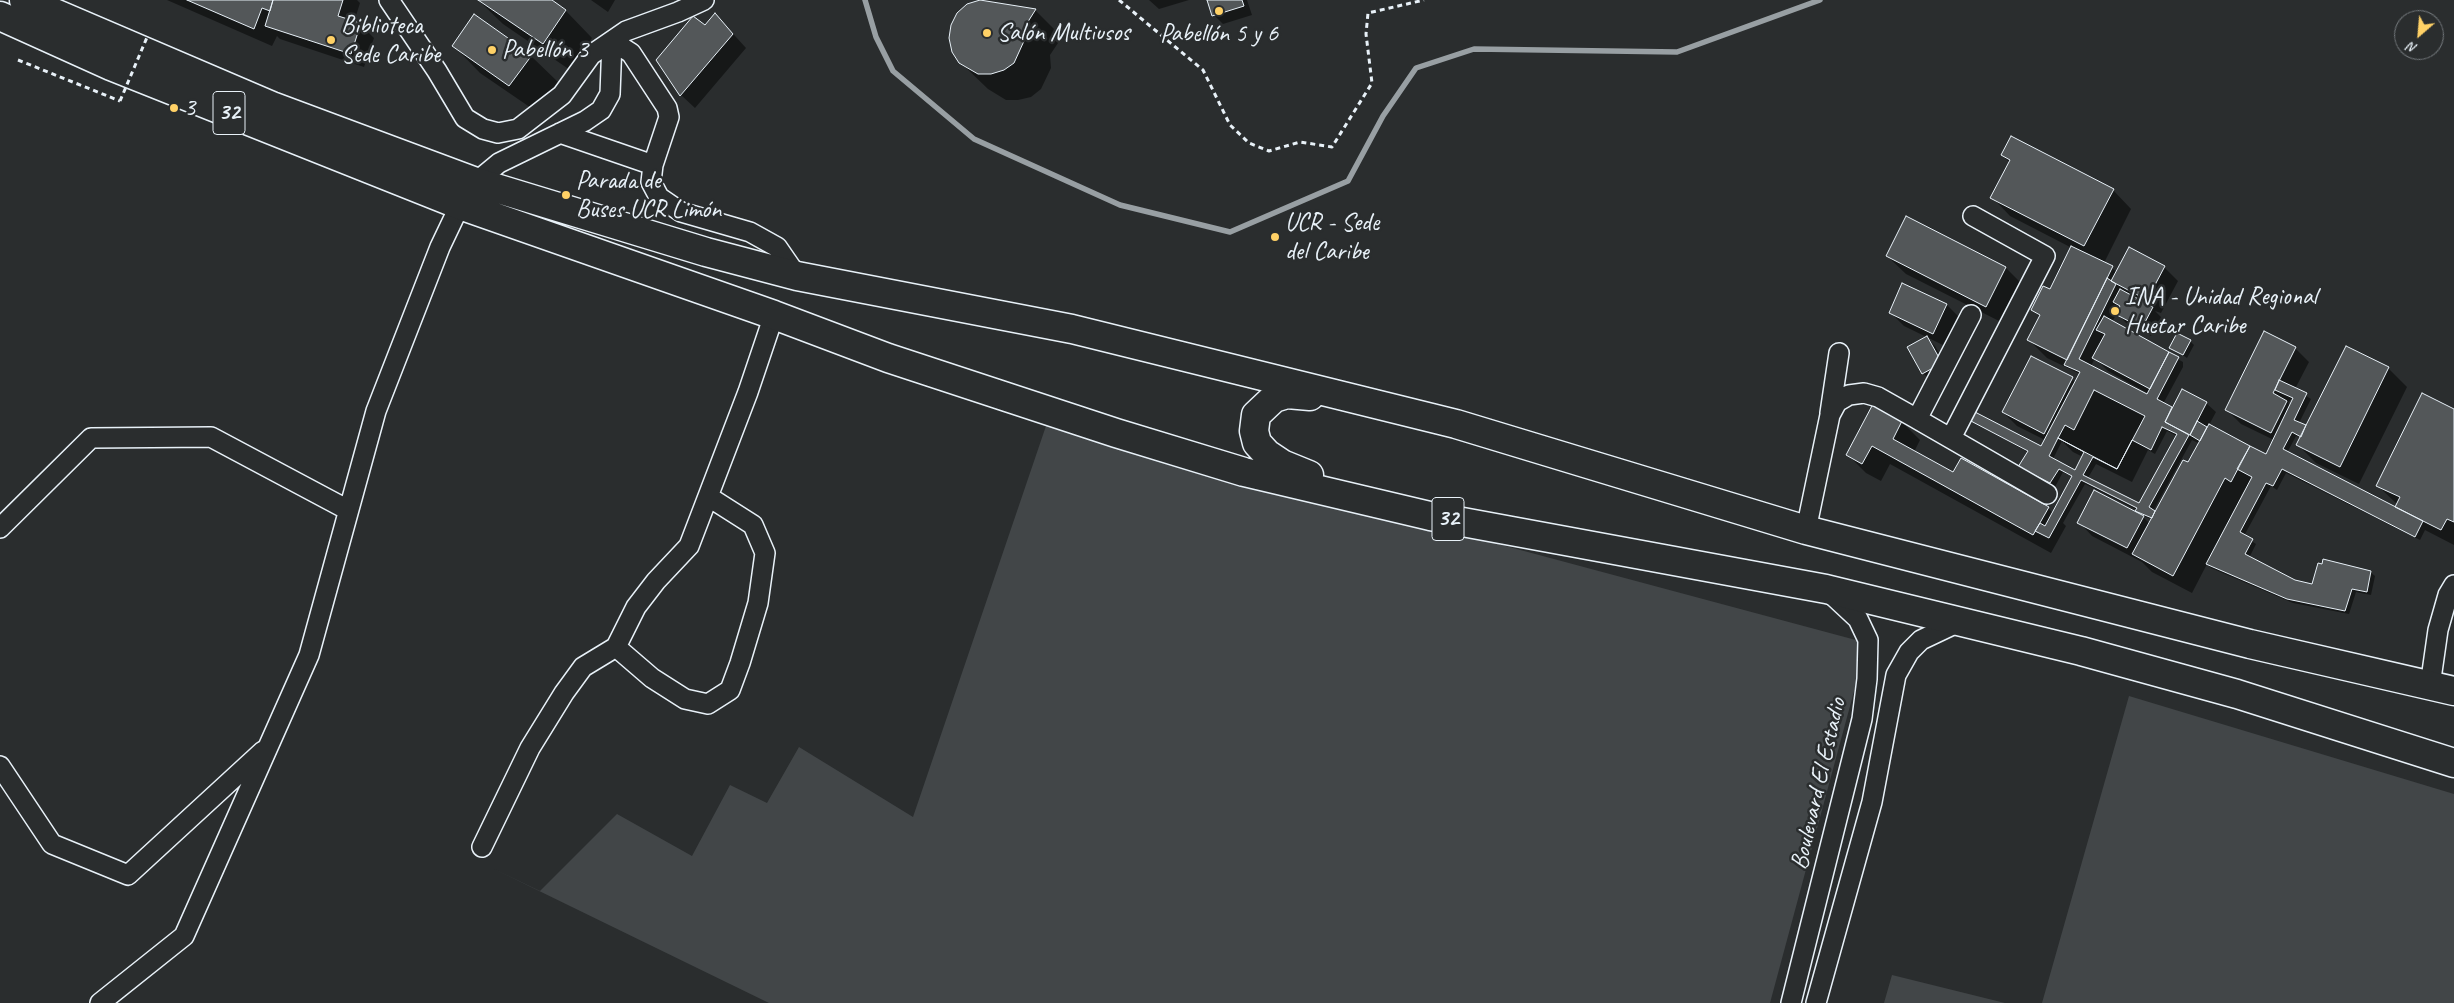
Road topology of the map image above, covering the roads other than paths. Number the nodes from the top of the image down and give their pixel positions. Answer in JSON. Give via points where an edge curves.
{"nodes":[{"id":1,"x":24,"y":0,"type":"edge"},
{"id":2,"x":388,"y":0,"type":"edge"},
{"id":3,"x":704,"y":0,"type":"edge"},
{"id":4,"x":0,"y":16,"type":"edge"},
{"id":5,"x":612,"y":41,"type":"junction"},
{"id":6,"x":560,"y":133,"type":"junction"},
{"id":7,"x":653,"y":165,"type":"junction"},
{"id":8,"x":476,"y":182,"type":"junction"},
{"id":9,"x":460,"y":205,"type":"junction"},
{"id":10,"x":1973,"y":216,"type":"dead end"},
{"id":11,"x":797,"y":276,"type":"junction"},
{"id":12,"x":774,"y":314,"type":"junction"},
{"id":13,"x":1971,"y":315,"type":"dead end"},
{"id":14,"x":1839,"y":353,"type":"dead end"},
{"id":15,"x":1830,"y":414,"type":"junction"},
{"id":16,"x":1917,"y":419,"type":"junction"},
{"id":17,"x":1456,"y":424,"type":"junction"},
{"id":18,"x":1951,"y":438,"type":"junction"},
{"id":19,"x":2047,"y":494,"type":"dead end"},
{"id":20,"x":709,"y":497,"type":"junction"},
{"id":21,"x":348,"y":510,"type":"junction"},
{"id":22,"x":1430,"y":516,"type":"junction"},
{"id":23,"x":0,"y":528,"type":"edge"},
{"id":24,"x":1806,"y":530,"type":"junction"},
{"id":25,"x":2454,"y":585,"type":"edge"},
{"id":26,"x":1826,"y":589,"type":"junction"},
{"id":27,"x":1960,"y":621,"type":"junction"},
{"id":28,"x":616,"y":648,"type":"junction"},
{"id":29,"x":2442,"y":688,"type":"edge"},
{"id":30,"x":269,"y":746,"type":"junction"},
{"id":31,"x":2454,"y":763,"type":"edge"},
{"id":32,"x":0,"y":766,"type":"edge"},
{"id":33,"x":482,"y":848,"type":"dead end"},
{"id":34,"x":100,"y":1003,"type":"edge"},
{"id":35,"x":1791,"y":1003,"type":"edge"},
{"id":36,"x":1816,"y":1003,"type":"edge"}],
"edges":[{"from":1,"to":8,"type":"highway","number":"32","via":[[272,106]]},
{"from":2,"to":5,"type":"street","via":[[465,118],[483,129],[498,133],[518,129],[562,95],[591,55]]},
{"from":3,"to":5,"type":"street","via":[[626,31]]},
{"from":4,"to":9,"type":"highway","number":"32","via":[[111,66]]},
{"from":5,"to":6,"type":"street","via":[[610,94],[602,110]]},
{"from":5,"to":7,"type":"street","via":[[631,53],[667,108],[669,117]]},
{"from":6,"to":7,"type":"street"},
{"from":6,"to":8,"type":"street","via":[[499,163]]},
{"from":7,"to":11,"type":"street","via":[[651,182],[658,197],[680,212],[750,232],[770,243],[777,247]]},
{"from":8,"to":11,"type":"highway","number":"32","via":[[706,252]]},
{"from":9,"to":12,"type":"highway","number":"32"},
{"from":9,"to":21,"type":"street","via":[[440,247],[376,411]]},
{"from":10,"to":18,"type":"street","via":[[2044,256]]},
{"from":11,"to":17,"type":"highway","number":"32","via":[[1072,329]]},
{"from":12,"to":20,"type":"street"},
{"from":12,"to":22,"type":"highway","number":"32","via":[[888,358],[1116,433],[1244,472]]},
{"from":13,"to":16,"type":"street"},
{"from":14,"to":15,"type":"street"},
{"from":15,"to":16,"type":"street","via":[[1837,402],[1849,395],[1864,393],[1878,397]]},
{"from":15,"to":24,"type":"street"},
{"from":16,"to":18,"type":"street"},
{"from":17,"to":22,"type":"highway","via":[[1296,394],[1274,398],[1256,415],[1254,431],[1257,443],[1282,464]]},
{"from":17,"to":24,"type":"highway","number":"32"},
{"from":18,"to":19,"type":"street"},
{"from":20,"to":28,"type":"street","via":[[689,546],[636,607]]},
{"from":20,"to":28,"type":"street","via":[[753,525],[765,553],[758,604],[730,690],[708,704],[685,698],[652,678]]},
{"from":21,"to":23,"type":"street","via":[[211,438],[91,438]]},
{"from":21,"to":30,"type":"street","via":[[309,655]]},
{"from":22,"to":26,"type":"highway","number":"32"},
{"from":24,"to":29,"type":"highway","number":"32","via":[[2250,644]]},
{"from":25,"to":29,"type":"street","via":[[2438,630]]},
{"from":26,"to":27,"type":"highway","number":"32"},
{"from":26,"to":35,"type":"street","name":"Boulevard El Estadio","via":[[1858,619],[1868,640],[1867,679],[1862,719]]},
{"from":27,"to":31,"type":"highway","number":"32","via":[[2228,691]]},
{"from":27,"to":36,"type":"street","name":"Boulevard El Estadio","via":[[1921,640],[1909,652],[1896,675],[1872,802]]},
{"from":28,"to":33,"type":"street","via":[[584,667],[564,693],[530,748]]},
{"from":30,"to":32,"type":"street","via":[[128,875],[52,844]]},
{"from":30,"to":34,"type":"street","via":[[184,936]]}]}
